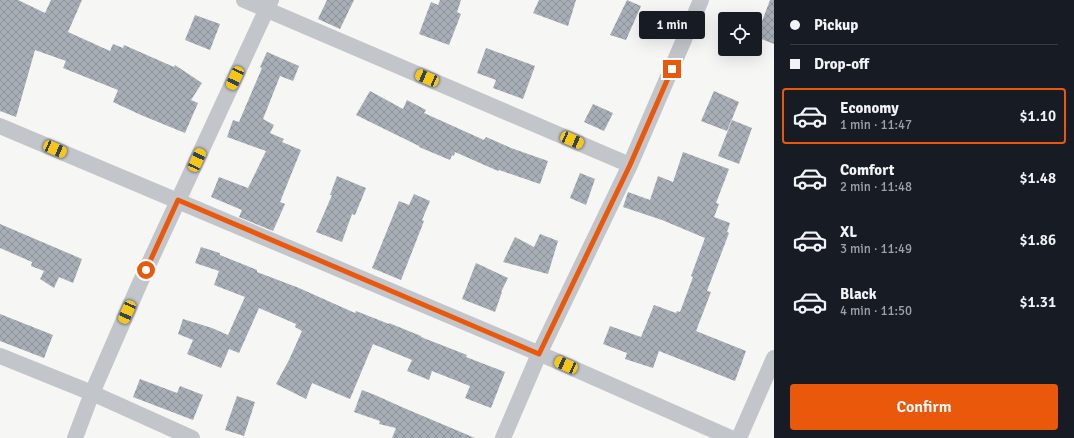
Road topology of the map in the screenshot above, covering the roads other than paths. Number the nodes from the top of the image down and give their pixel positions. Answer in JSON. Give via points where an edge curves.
{"nodes":[{"id":1,"x":244,"y":0,"type":"edge"},
{"id":2,"x":701,"y":0,"type":"edge"},
{"id":3,"x":269,"y":5,"type":"edge"},
{"id":4,"x":0,"y":126,"type":"edge"},
{"id":5,"x":630,"y":165,"type":"junction"},
{"id":6,"x":178,"y":200,"type":"junction"},
{"id":7,"x":539,"y":354,"type":"junction"},
{"id":8,"x":0,"y":356,"type":"edge"},
{"id":9,"x":774,"y":358,"type":"edge"},
{"id":10,"x":92,"y":393,"type":"junction"},
{"id":11,"x":74,"y":438,"type":"edge"},
{"id":12,"x":192,"y":438,"type":"edge"},
{"id":13,"x":503,"y":438,"type":"edge"},
{"id":14,"x":731,"y":438,"type":"edge"},
{"id":15,"x":739,"y":438,"type":"edge"}],
"edges":[{"from":1,"to":3,"type":"street"},
{"from":2,"to":5,"type":"street"},
{"from":3,"to":5,"type":"street"},
{"from":3,"to":6,"type":"street"},
{"from":4,"to":6,"type":"street"},
{"from":5,"to":7,"type":"street"},
{"from":6,"to":7,"type":"street"},
{"from":6,"to":10,"type":"street"},
{"from":7,"to":13,"type":"street"},
{"from":7,"to":14,"type":"street"},
{"from":8,"to":10,"type":"street"},
{"from":9,"to":15,"type":"street"},
{"from":10,"to":11,"type":"street"},
{"from":10,"to":12,"type":"street"}]}
